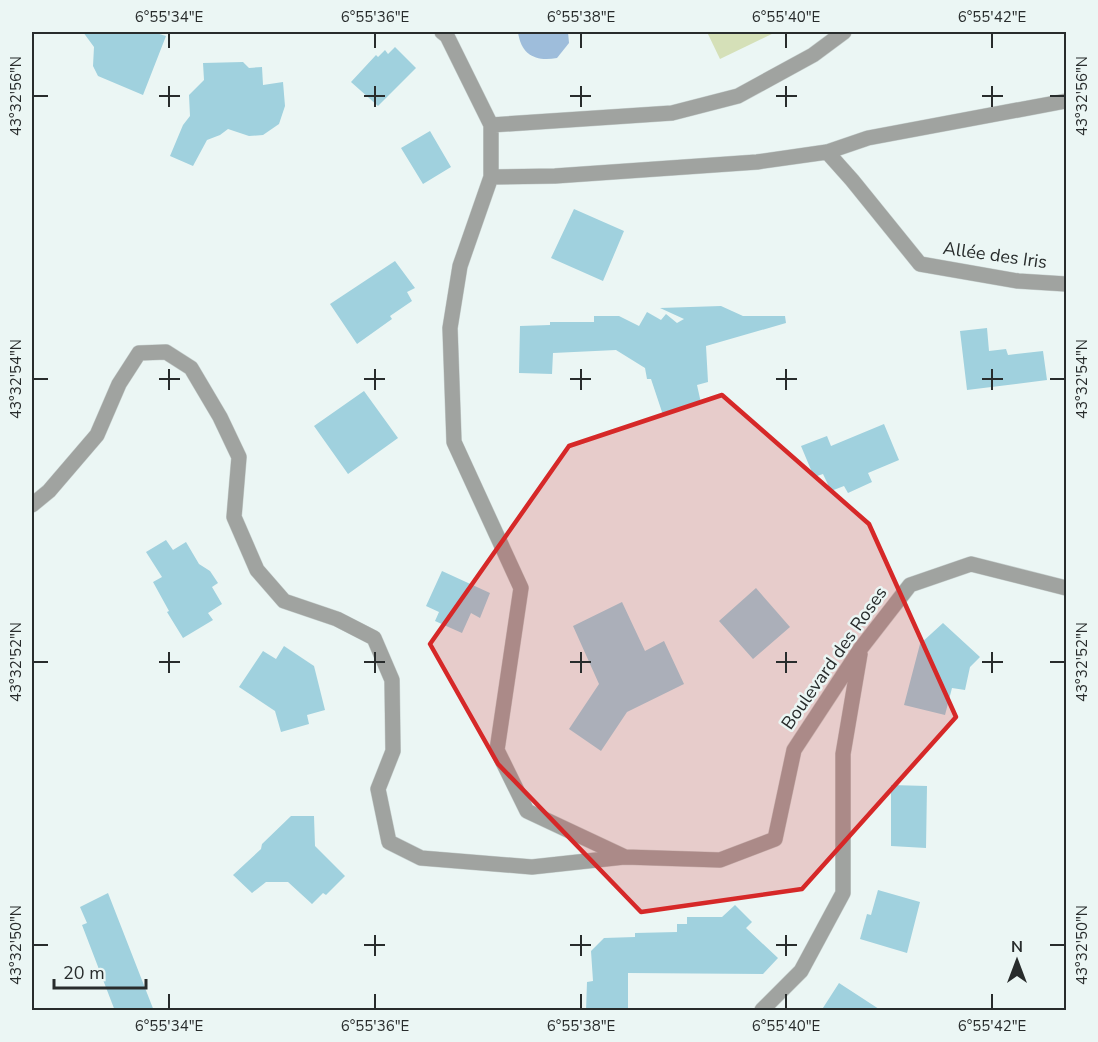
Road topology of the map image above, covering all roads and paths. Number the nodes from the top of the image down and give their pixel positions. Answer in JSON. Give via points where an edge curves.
{"nodes":[{"id":1,"x":844,"y":32,"type":"edge"},
{"id":2,"x":446,"y":33,"type":"edge"},
{"id":3,"x":1066,"y":101,"type":"edge"},
{"id":4,"x":491,"y":125,"type":"junction"},
{"id":5,"x":827,"y":152,"type":"junction"},
{"id":6,"x":491,"y":177,"type":"junction"},
{"id":7,"x":1066,"y":284,"type":"edge"},
{"id":8,"x":32,"y":505,"type":"edge"},
{"id":9,"x":1066,"y":588,"type":"edge"},
{"id":10,"x":861,"y":648,"type":"junction"},
{"id":11,"x":625,"y":857,"type":"junction"},
{"id":12,"x":762,"y":1011,"type":"edge"}],
"edges":[{"from":1,"to":4,"type":"street","via":[[813,55],[738,96],[672,113]]},
{"from":2,"to":4,"type":"street"},
{"from":3,"to":5,"type":"street","via":[[868,138]]},
{"from":4,"to":6,"type":"street","name":"Boulevard des Roses"},
{"from":5,"to":6,"type":"street","via":[[757,162]]},
{"from":5,"to":7,"type":"street","name":"Allée des Iris","via":[[920,264],[1018,281]]},
{"from":6,"to":11,"type":"street","name":"Boulevard des Roses","via":[[460,266],[450,328],[454,442],[521,588],[497,750],[527,811]]},
{"from":8,"to":11,"type":"street","via":[[98,435],[119,384],[139,353],[166,352],[191,368],[239,457],[234,517],[257,570],[284,601],[374,638],[392,680],[393,751],[378,789],[389,842],[421,858],[532,867]]},
{"from":9,"to":10,"type":"street","name":"Boulevard des Roses","via":[[971,564],[910,585]]},
{"from":10,"to":11,"type":"street","name":"Boulevard des Roses","via":[[794,750],[776,838],[720,860]]},
{"from":10,"to":12,"type":"street","via":[[843,754],[843,892],[801,971]]}]}
